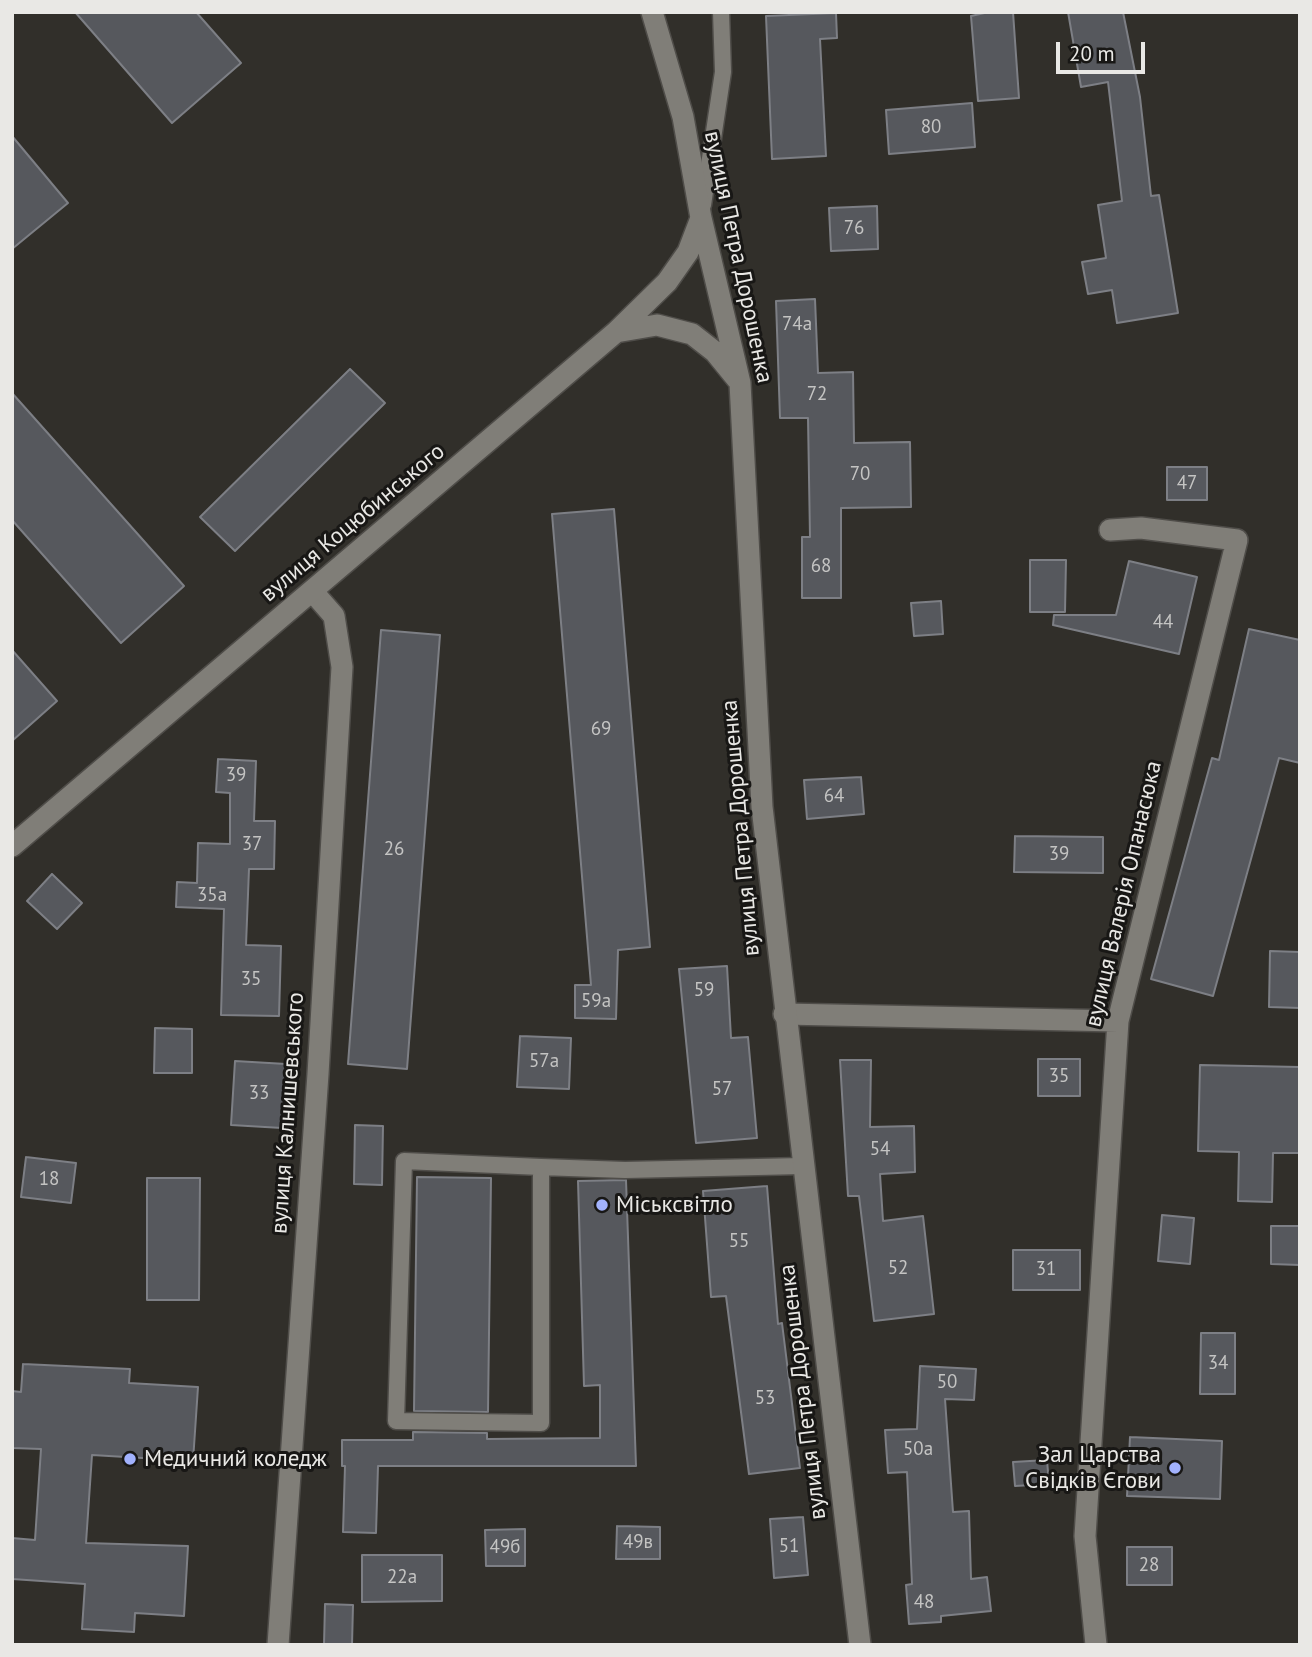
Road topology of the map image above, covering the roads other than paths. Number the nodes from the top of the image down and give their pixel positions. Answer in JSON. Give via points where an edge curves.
{"nodes":[{"id":1,"x":652,"y":12,"type":"edge"},
{"id":2,"x":721,"y":12,"type":"edge"},
{"id":3,"x":701,"y":218,"type":"junction"},
{"id":4,"x":617,"y":332,"type":"junction"},
{"id":5,"x":740,"y":383,"type":"junction"},
{"id":6,"x":1110,"y":530,"type":"dead end"},
{"id":7,"x":313,"y":592,"type":"junction"},
{"id":8,"x":12,"y":846,"type":"edge"},
{"id":9,"x":785,"y":1014,"type":"junction"},
{"id":10,"x":1118,"y":1021,"type":"junction"},
{"id":11,"x":803,"y":1166,"type":"junction"},
{"id":12,"x":541,"y":1167,"type":"junction"},
{"id":13,"x":278,"y":1645,"type":"edge"},
{"id":14,"x":860,"y":1645,"type":"edge"},
{"id":15,"x":1096,"y":1645,"type":"edge"}],
"edges":[{"from":1,"to":3,"type":"street","name":"вулиця Петра Дорошенка","via":[[682,117]]},
{"from":2,"to":3,"type":"lane","via":[[723,72]]},
{"from":3,"to":4,"type":"street","name":"вулиця Коцюбинського","via":[[688,252],[667,282]]},
{"from":3,"to":5,"type":"street","name":"вулиця Петра Дорошенка"},
{"from":4,"to":5,"type":"street","via":[[657,325],[692,334],[715,352]]},
{"from":4,"to":7,"type":"street","name":"вулиця Коцюбинського"},
{"from":5,"to":9,"type":"street","name":"вулиця Петра Дорошенка","via":[[762,807]]},
{"from":6,"to":10,"type":"street","name":"вулиця Валерія Опанасюка","via":[[1141,528],[1237,540]]},
{"from":7,"to":8,"type":"street","name":"вулиця Коцюбинського"},
{"from":7,"to":13,"type":"street","name":"вулиця Калнишевського","via":[[334,616],[342,667]]},
{"from":9,"to":10,"type":"street"},
{"from":9,"to":11,"type":"street","name":"вулиця Петра Дорошенка"},
{"from":10,"to":15,"type":"street","name":"вулиця Валерія Опанасюка","via":[[1085,1536]]},
{"from":11,"to":12,"type":"lane"},
{"from":11,"to":14,"type":"street","name":"вулиця Петра Дорошенка"},
{"from":12,"to":12,"type":"lane","via":[[404,1161],[396,1421],[541,1423]]}]}
